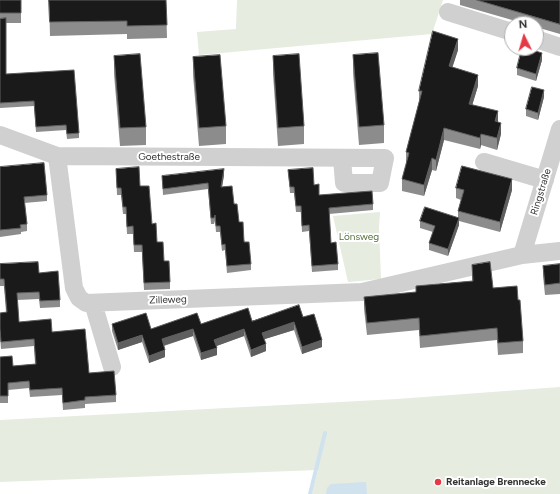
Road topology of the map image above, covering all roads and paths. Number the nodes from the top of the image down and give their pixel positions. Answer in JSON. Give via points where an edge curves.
{"nodes":[{"id":1,"x":448,"y":12,"type":"dead end"},
{"id":2,"x":504,"y":30,"type":"edge"},
{"id":3,"x":544,"y":42,"type":"edge"},
{"id":4,"x":560,"y":47,"type":"edge"},
{"id":5,"x":560,"y":129,"type":"edge"},
{"id":6,"x":0,"y":135,"type":"edge"},
{"id":7,"x":57,"y":156,"type":"junction"},
{"id":8,"x":342,"y":158,"type":"dead end"},
{"id":9,"x":484,"y":162,"type":"dead end"},
{"id":10,"x":545,"y":180,"type":"junction"},
{"id":11,"x":560,"y":251,"type":"edge"},
{"id":12,"x":522,"y":255,"type":"junction"},
{"id":13,"x":92,"y":304,"type":"junction"},
{"id":14,"x":112,"y":367,"type":"dead end"}],
"edges":[{"from":1,"to":2,"type":"street"},
{"from":3,"to":4,"type":"street"},
{"from":5,"to":10,"type":"street","name":"Ringstraße"},
{"from":6,"to":7,"type":"street","name":"Goethestraße"},
{"from":7,"to":8,"type":"street","name":"Goethestraße"},
{"from":7,"to":13,"type":"street","via":[[74,288],[79,298]]},
{"from":9,"to":10,"type":"street"},
{"from":10,"to":12,"type":"street","name":"Ringstraße"},
{"from":11,"to":12,"type":"street"},
{"from":12,"to":13,"type":"street","name":"Zilleweg","via":[[362,292]]},
{"from":13,"to":14,"type":"street"}]}
